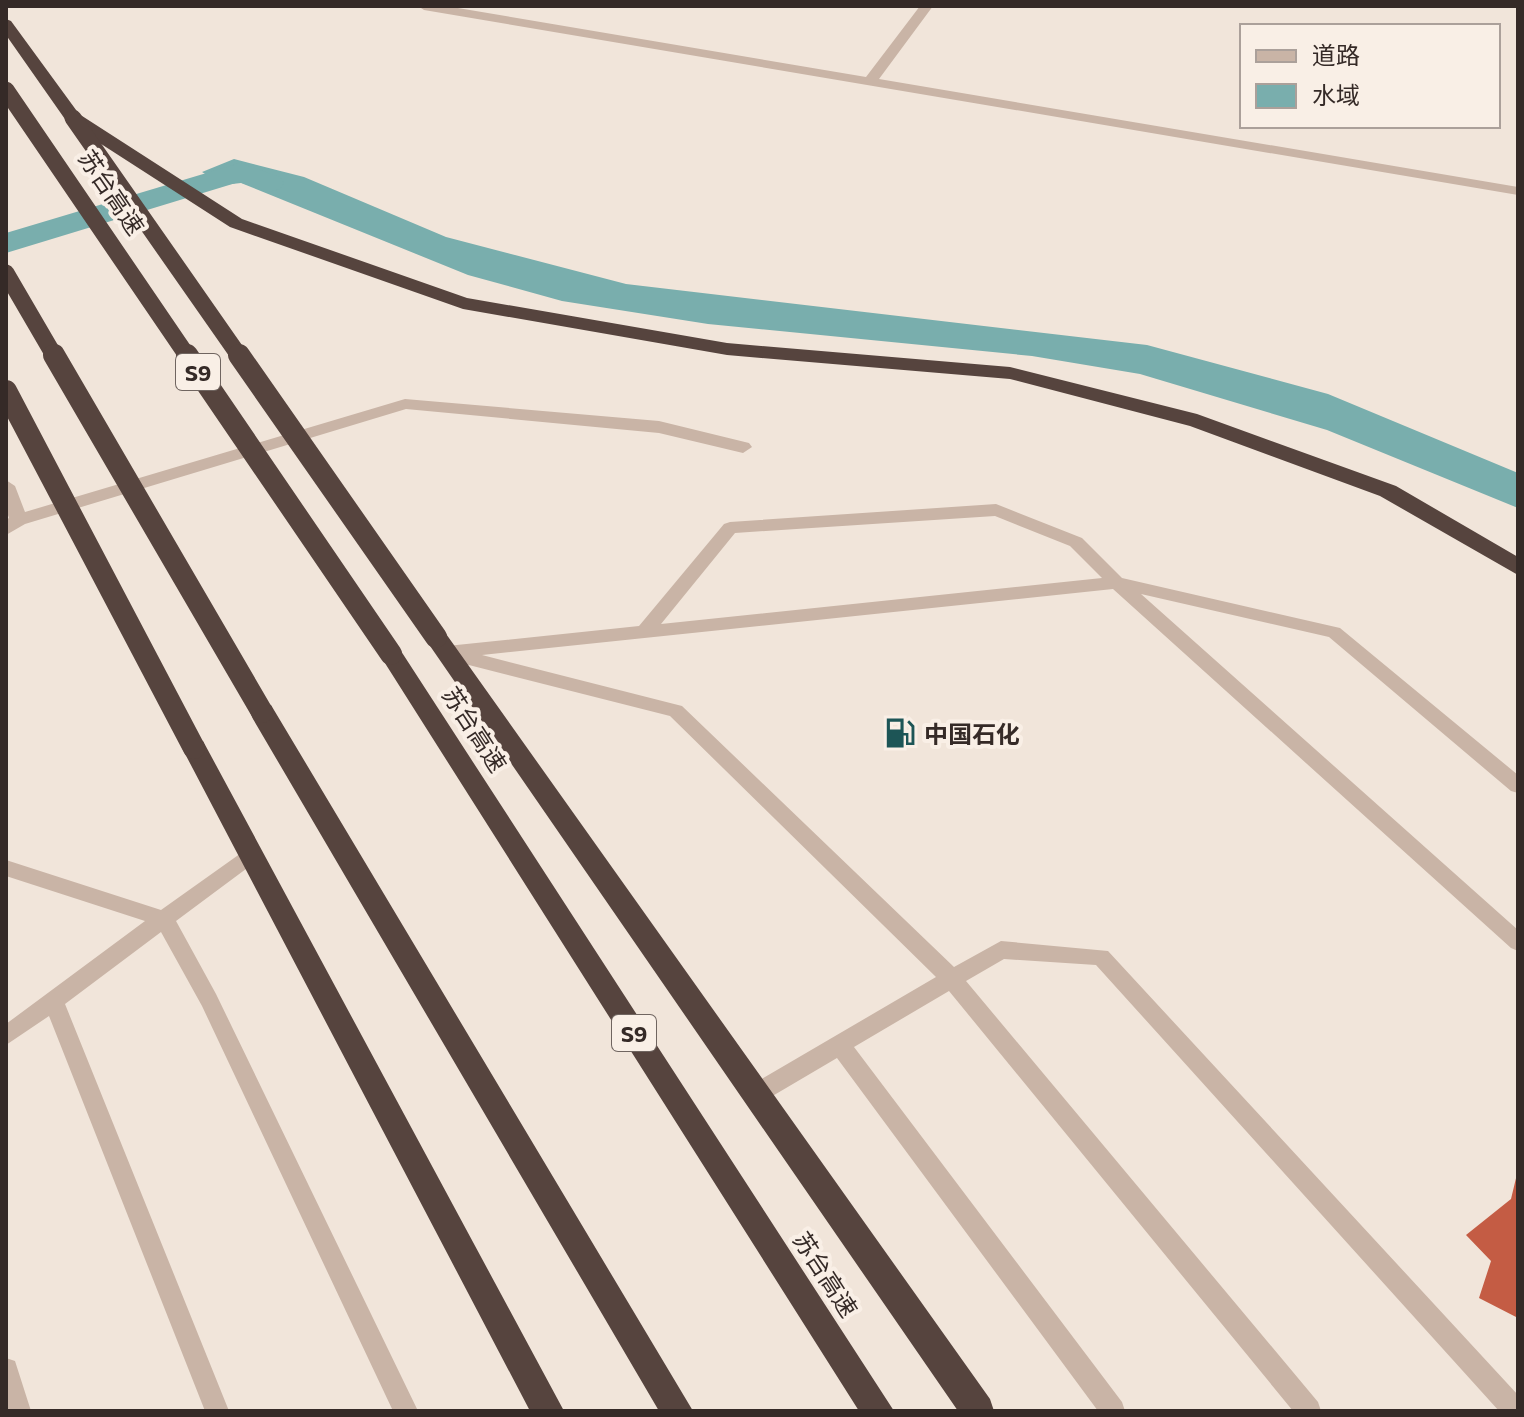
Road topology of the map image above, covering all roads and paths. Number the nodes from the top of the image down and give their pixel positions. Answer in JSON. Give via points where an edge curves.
{"nodes":[{"id":1,"x":424,"y":6,"type":"edge"},
{"id":2,"x":927,"y":6,"type":"edge"},
{"id":3,"x":6,"y":24,"type":"edge"},
{"id":4,"x":870,"y":81,"type":"junction"},
{"id":5,"x":6,"y":90,"type":"edge"},
{"id":6,"x":73,"y":118,"type":"junction"},
{"id":7,"x":1518,"y":191,"type":"edge"},
{"id":8,"x":6,"y":273,"type":"edge"},
{"id":9,"x":6,"y":391,"type":"edge"},
{"id":10,"x":743,"y":447,"type":"dead end"},
{"id":11,"x":6,"y":486,"type":"edge"},
{"id":12,"x":12,"y":524,"type":"edge"},
{"id":13,"x":1518,"y":567,"type":"edge"},
{"id":14,"x":1117,"y":583,"type":"junction"},
{"id":15,"x":644,"y":632,"type":"junction"},
{"id":16,"x":441,"y":645,"type":"junction"},
{"id":17,"x":1518,"y":786,"type":"edge"},
{"id":18,"x":251,"y":854,"type":"junction"},
{"id":19,"x":6,"y":868,"type":"edge"},
{"id":20,"x":164,"y":919,"type":"junction"},
{"id":21,"x":1518,"y":942,"type":"edge"},
{"id":22,"x":952,"y":979,"type":"junction"},
{"id":23,"x":53,"y":1001,"type":"junction"},
{"id":24,"x":6,"y":1036,"type":"edge"},
{"id":25,"x":840,"y":1045,"type":"junction"},
{"id":26,"x":756,"y":1094,"type":"junction"},
{"id":27,"x":6,"y":1370,"type":"edge"},
{"id":28,"x":398,"y":1407,"type":"edge"},
{"id":29,"x":19,"y":1411,"type":"edge"},
{"id":30,"x":217,"y":1411,"type":"edge"},
{"id":31,"x":548,"y":1411,"type":"edge"},
{"id":32,"x":677,"y":1411,"type":"edge"},
{"id":33,"x":878,"y":1411,"type":"edge"},
{"id":34,"x":978,"y":1411,"type":"edge"},
{"id":35,"x":1113,"y":1411,"type":"edge"},
{"id":36,"x":1309,"y":1411,"type":"edge"},
{"id":37,"x":1516,"y":1411,"type":"edge"}],
"edges":[{"from":1,"to":4,"type":"street"},
{"from":2,"to":4,"type":"street"},
{"from":3,"to":6,"type":"highway"},
{"from":4,"to":7,"type":"street"},
{"from":5,"to":33,"type":"highway","name":"苏台高速","number":"S9","bridge":true,"via":[[391,654]]},
{"from":6,"to":13,"type":"highway","via":[[236,223],[463,303],[727,349],[1024,376],[1197,421],[1388,491]]},
{"from":6,"to":16,"type":"highway","bridge":true},
{"from":8,"to":32,"type":"highway","bridge":true},
{"from":9,"to":18,"type":"highway","bridge":true},
{"from":10,"to":12,"type":"street","via":[[659,427],[405,404]]},
{"from":11,"to":12,"type":"street"},
{"from":14,"to":15,"type":"lane"},
{"from":14,"to":15,"type":"lane","via":[[1076,542],[996,510],[730,528]]},
{"from":14,"to":17,"type":"lane","via":[[1334,632]]},
{"from":14,"to":21,"type":"lane"},
{"from":15,"to":16,"type":"lane"},
{"from":16,"to":22,"type":"lane","via":[[676,711]]},
{"from":16,"to":26,"type":"highway"},
{"from":18,"to":20,"type":"lane"},
{"from":18,"to":31,"type":"highway"},
{"from":19,"to":20,"type":"lane"},
{"from":20,"to":23,"type":"lane"},
{"from":20,"to":28,"type":"lane","via":[[209,1000]]},
{"from":22,"to":25,"type":"lane"},
{"from":22,"to":36,"type":"lane"},
{"from":22,"to":37,"type":"lane","via":[[1001,950],[1101,957]]},
{"from":23,"to":24,"type":"lane"},
{"from":23,"to":30,"type":"lane"},
{"from":25,"to":26,"type":"lane"},
{"from":25,"to":35,"type":"lane"},
{"from":26,"to":34,"type":"highway"},
{"from":27,"to":29,"type":"lane"}]}
